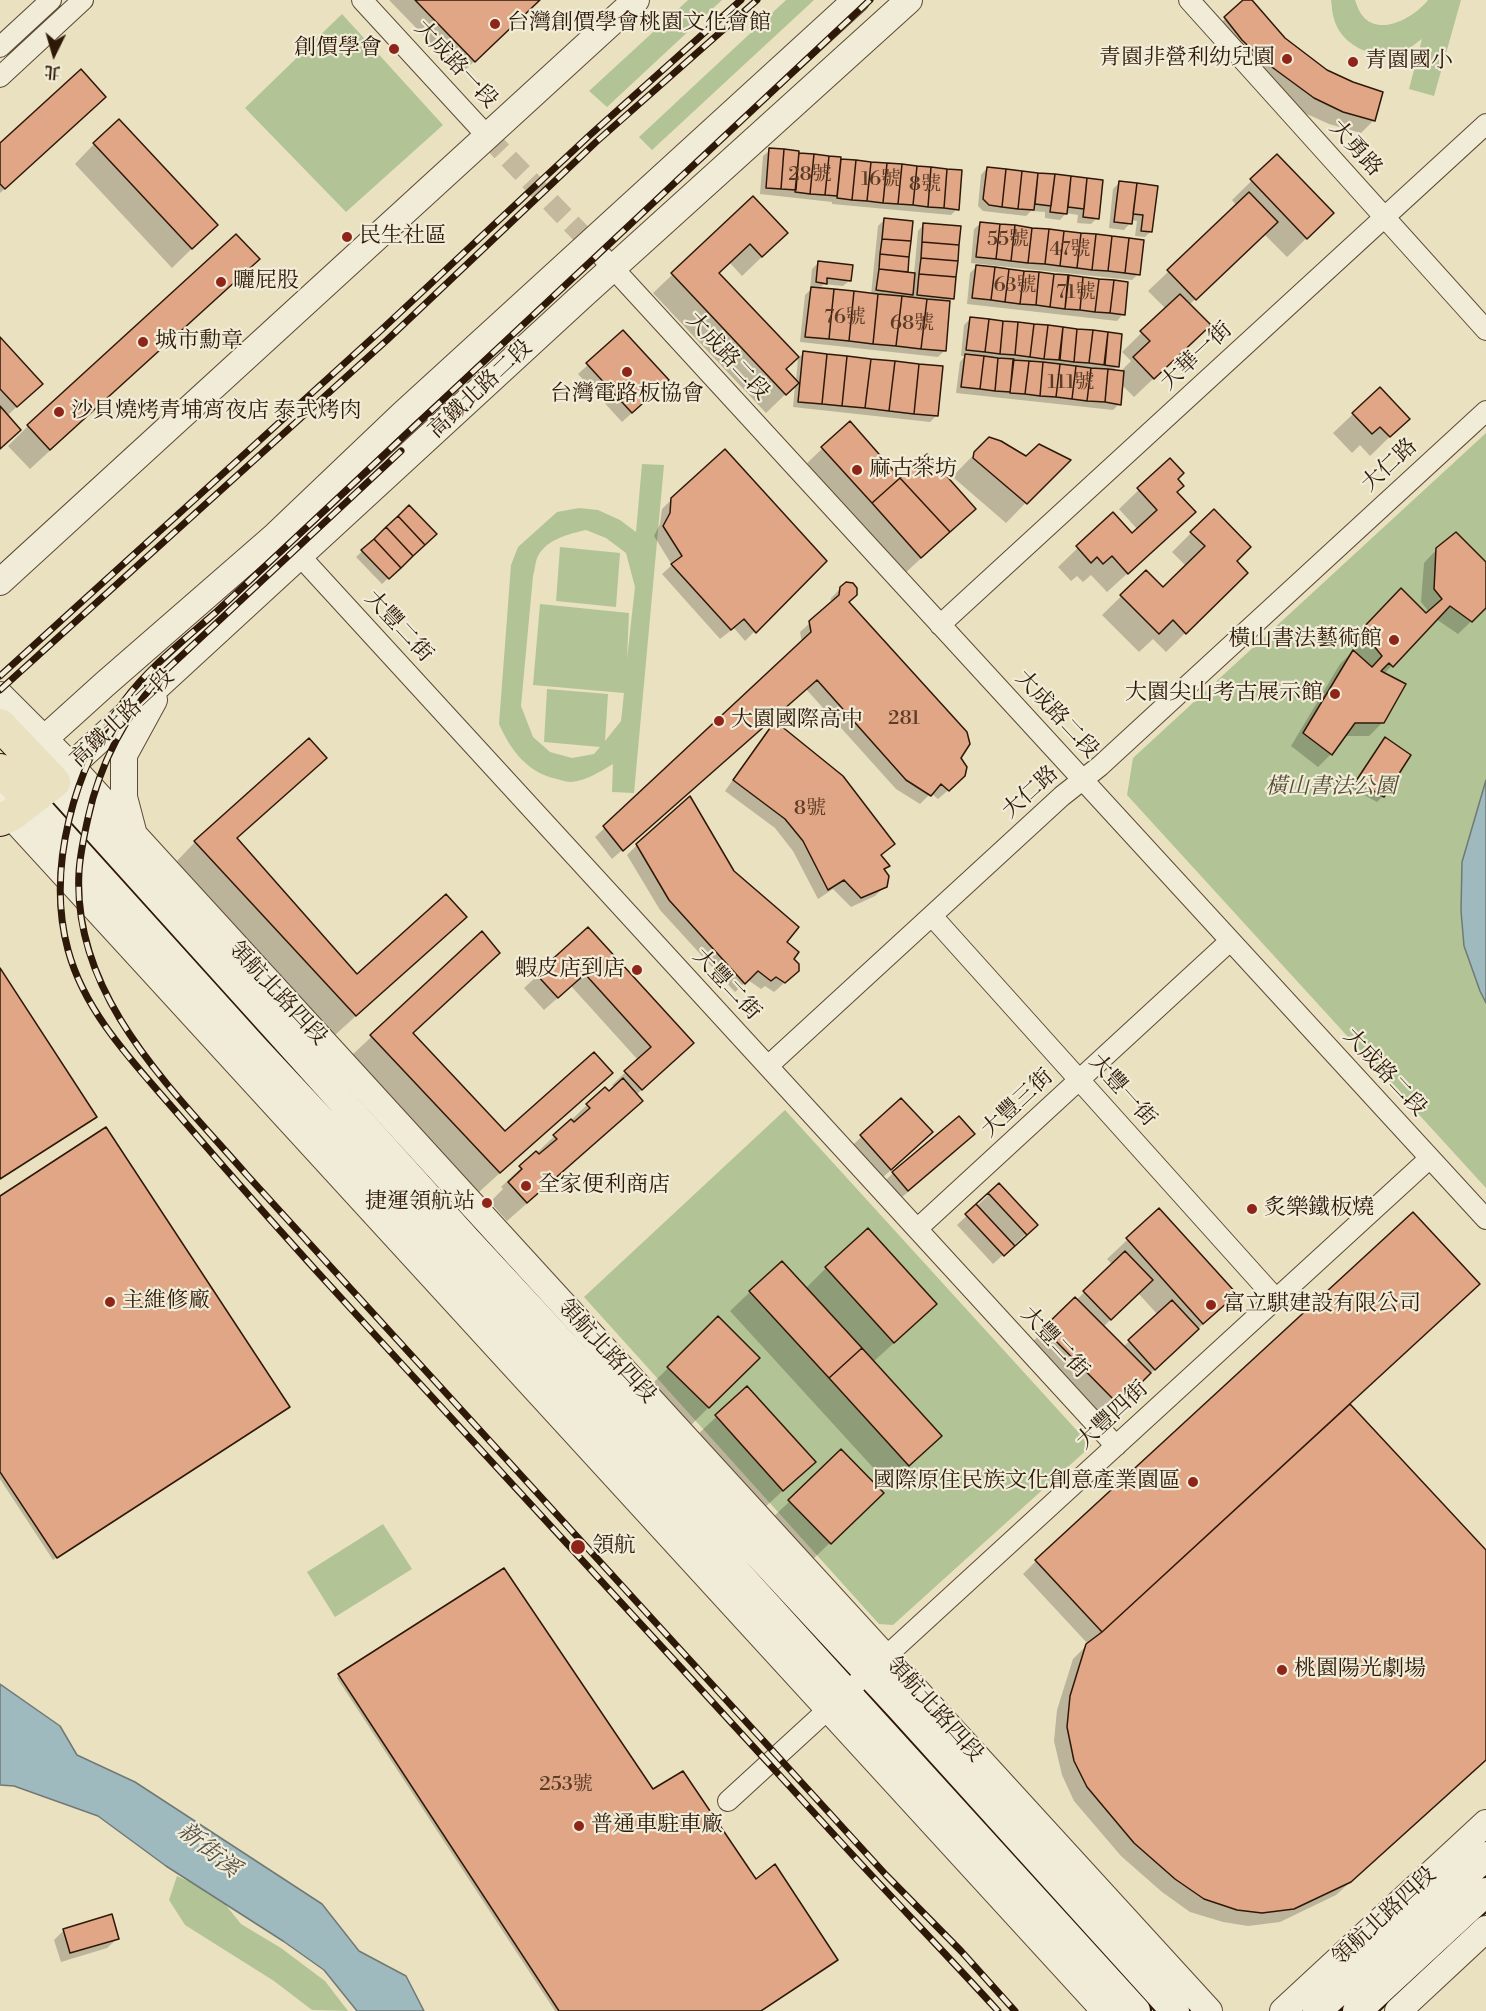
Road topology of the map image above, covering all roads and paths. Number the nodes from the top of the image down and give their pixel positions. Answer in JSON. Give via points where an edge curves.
{"nodes":[{"id":1,"x":51,"y":0,"type":"edge"},
{"id":2,"x":83,"y":0,"type":"edge"},
{"id":3,"x":362,"y":0,"type":"edge"},
{"id":4,"x":636,"y":0,"type":"edge"},
{"id":5,"x":856,"y":0,"type":"edge"},
{"id":6,"x":909,"y":0,"type":"edge"},
{"id":7,"x":1189,"y":0,"type":"edge"},
{"id":8,"x":0,"y":47,"type":"edge"},
{"id":9,"x":0,"y":77,"type":"edge"},
{"id":10,"x":1486,"y":124,"type":"edge"},
{"id":11,"x":488,"y":137,"type":"junction"},
{"id":12,"x":1384,"y":217,"type":"junction"},
{"id":13,"x":590,"y":243,"type":"junction"},
{"id":14,"x":613,"y":268,"type":"junction"},
{"id":15,"x":1486,"y":330,"type":"edge"},
{"id":16,"x":1486,"y":411,"type":"edge"},
{"id":17,"x":300,"y":556,"type":"junction"},
{"id":18,"x":0,"y":582,"type":"edge"},
{"id":19,"x":940,"y":625,"type":"junction"},
{"id":20,"x":165,"y":679,"type":"junction"},
{"id":21,"x":0,"y":694,"type":"edge"},
{"id":22,"x":0,"y":725,"type":"edge"},
{"id":23,"x":36,"y":747,"type":"junction"},
{"id":24,"x":1083,"y":779,"type":"junction"},
{"id":25,"x":19,"y":791,"type":"edge"},
{"id":26,"x":134,"y":838,"type":"junction"},
{"id":27,"x":932,"y":916,"type":"junction"},
{"id":28,"x":1230,"y":941,"type":"junction"},
{"id":29,"x":768,"y":1066,"type":"junction"},
{"id":30,"x":1079,"y":1080,"type":"junction"},
{"id":31,"x":1430,"y":1158,"type":"junction"},
{"id":32,"x":1486,"y":1219,"type":"edge"},
{"id":33,"x":917,"y":1229,"type":"junction"},
{"id":34,"x":1276,"y":1299,"type":"junction"},
{"id":35,"x":1116,"y":1446,"type":"junction"},
{"id":36,"x":878,"y":1665,"type":"junction"},
{"id":37,"x":838,"y":1702,"type":"junction"},
{"id":38,"x":728,"y":1801,"type":"dead end"},
{"id":39,"x":1486,"y":1823,"type":"edge"},
{"id":40,"x":1486,"y":1856,"type":"edge"},
{"id":41,"x":1486,"y":1892,"type":"edge"},
{"id":42,"x":1486,"y":1929,"type":"edge"},
{"id":43,"x":1105,"y":2011,"type":"edge"},
{"id":44,"x":1136,"y":2011,"type":"edge"},
{"id":45,"x":1174,"y":2011,"type":"edge"},
{"id":46,"x":1209,"y":2011,"type":"edge"},
{"id":47,"x":1283,"y":2011,"type":"edge"},
{"id":48,"x":1317,"y":2011,"type":"edge"},
{"id":49,"x":1357,"y":2011,"type":"edge"},
{"id":50,"x":1398,"y":2011,"type":"edge"}],
"edges":[{"from":1,"to":8,"type":"street"},
{"from":2,"to":9,"type":"street"},
{"from":3,"to":11,"type":"street","name":"大成路一段"},
{"from":4,"to":11,"type":"street"},
{"from":5,"to":13,"type":"street","name":"高鐵北路二段"},
{"from":6,"to":14,"type":"street","name":"高鐵北路二段"},
{"from":7,"to":12,"type":"street","name":"大勇路"},
{"from":10,"to":12,"type":"street","name":"大華一街"},
{"from":11,"to":18,"type":"street"},
{"from":12,"to":15,"type":"street","name":"大勇路"},
{"from":12,"to":19,"type":"street","name":"大華一街"},
{"from":13,"to":14,"type":"street","name":"大成路二段"},
{"from":13,"to":23,"type":"street","name":"高鐵北路二段","via":[[276,535]]},
{"from":14,"to":17,"type":"street","name":"高鐵北路二段"},
{"from":14,"to":19,"type":"street","name":"大成路二段"},
{"from":16,"to":24,"type":"street","name":"大仁路"},
{"from":17,"to":20,"type":"street","name":"高鐵北路二段"},
{"from":17,"to":29,"type":"street","name":"大豐二街"},
{"from":19,"to":24,"type":"street","name":"大成路二段"},
{"from":20,"to":25,"type":"street","name":"高鐵北路二段"},
{"from":20,"to":26,"type":"street","via":[[124,755],[124,797]]},
{"from":21,"to":23,"type":"street","name":"領航北路四段"},
{"from":22,"to":23,"type":"main road","name":"領航北路四段"},
{"from":23,"to":25,"type":"main road","name":"領航北路四段"},
{"from":24,"to":27,"type":"street","name":"大仁路"},
{"from":24,"to":28,"type":"street","name":"大成路二段"},
{"from":25,"to":26,"type":"street","name":"領航北路四段"},
{"from":25,"to":36,"type":"main road","name":"領航北路四段","via":[[465,1239]]},
{"from":25,"to":37,"type":"main road","name":"領航北路四段","via":[[519,1332]]},
{"from":26,"to":36,"type":"street","name":"領航北路四段"},
{"from":27,"to":29,"type":"street","name":"大仁路"},
{"from":27,"to":30,"type":"street","name":"大豐一街"},
{"from":28,"to":30,"type":"street","name":"大豐三街"},
{"from":28,"to":31,"type":"street","name":"大成路二段"},
{"from":29,"to":33,"type":"street","name":"大豐二街"},
{"from":30,"to":33,"type":"street","name":"大豐三街"},
{"from":30,"to":34,"type":"street","name":"大豐一街"},
{"from":31,"to":32,"type":"street","name":"大成路二段"},
{"from":31,"to":34,"type":"street","name":"大豐四街"},
{"from":33,"to":35,"type":"street","name":"大豐二街"},
{"from":34,"to":35,"type":"street","name":"大豐四街"},
{"from":35,"to":36,"type":"street","name":"大豐四街"},
{"from":36,"to":37,"type":"street","name":"大豐四街"},
{"from":36,"to":45,"type":"main road","name":"領航北路四段"},
{"from":36,"to":46,"type":"street","name":"領航北路四段"},
{"from":37,"to":38,"type":"street","name":"大豐四街"},
{"from":37,"to":43,"type":"street","name":"領航北路四段"},
{"from":37,"to":44,"type":"main road","name":"領航北路四段"},
{"from":39,"to":47,"type":"street","name":"領航北路四段"},
{"from":40,"to":48,"type":"main road","name":"領航北路四段"},
{"from":41,"to":49,"type":"main road"},
{"from":42,"to":50,"type":"street"}]}
